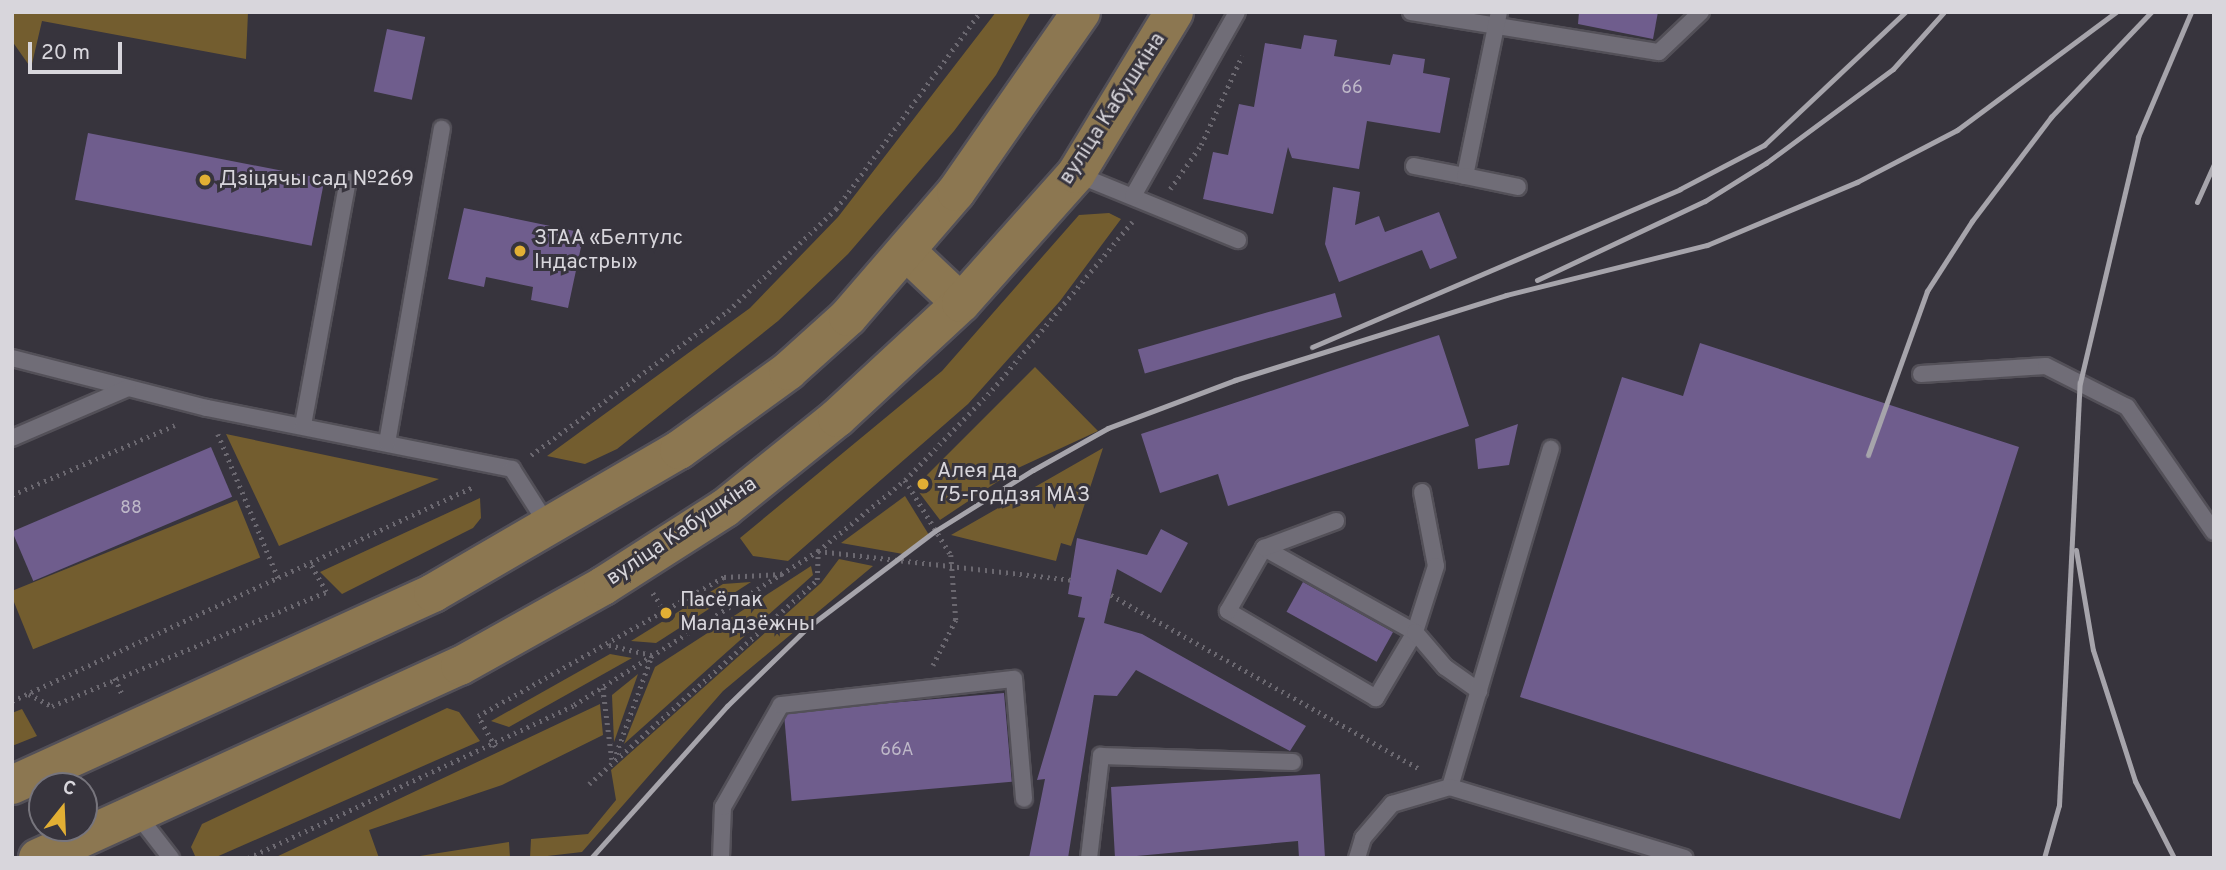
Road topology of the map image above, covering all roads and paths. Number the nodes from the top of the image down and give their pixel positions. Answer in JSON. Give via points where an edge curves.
{"nodes":[{"id":1,"x":980,"y":12,"type":"edge"},
{"id":2,"x":1081,"y":12,"type":"edge"},
{"id":3,"x":1174,"y":12,"type":"edge"},
{"id":4,"x":1237,"y":12,"type":"edge"},
{"id":5,"x":1412,"y":12,"type":"edge"},
{"id":6,"x":1701,"y":12,"type":"edge"},
{"id":7,"x":1498,"y":19,"type":"edge"},
{"id":8,"x":1247,"y":42,"type":"dead end"},
{"id":9,"x":442,"y":129,"type":"dead end"},
{"id":10,"x":1414,"y":166,"type":"dead end"},
{"id":11,"x":1076,"y":174,"type":"junction"},
{"id":12,"x":1465,"y":176,"type":"junction"},
{"id":13,"x":348,"y":181,"type":"dead end"},
{"id":14,"x":1518,"y":187,"type":"dead end"},
{"id":15,"x":1133,"y":196,"type":"junction"},
{"id":16,"x":1159,"y":205,"type":"junction"},
{"id":17,"x":1237,"y":240,"type":"dead end"},
{"id":18,"x":907,"y":252,"type":"junction"},
{"id":19,"x":961,"y":303,"type":"junction"},
{"id":20,"x":12,"y":358,"type":"edge"},
{"id":21,"x":1921,"y":374,"type":"dead end"},
{"id":22,"x":128,"y":388,"type":"junction"},
{"id":23,"x":207,"y":408,"type":"junction"},
{"id":24,"x":303,"y":425,"type":"junction"},
{"id":25,"x":12,"y":438,"type":"edge"},
{"id":26,"x":387,"y":443,"type":"junction"},
{"id":27,"x":1552,"y":449,"type":"dead end"},
{"id":28,"x":512,"y":469,"type":"junction"},
{"id":29,"x":905,"y":480,"type":"junction"},
{"id":30,"x":1422,"y":492,"type":"dead end"},
{"id":31,"x":12,"y":495,"type":"edge"},
{"id":32,"x":1336,"y":521,"type":"dead end"},
{"id":33,"x":550,"y":529,"type":"junction"},
{"id":34,"x":2214,"y":532,"type":"edge"},
{"id":35,"x":1264,"y":548,"type":"junction"},
{"id":36,"x":818,"y":551,"type":"junction"},
{"id":37,"x":310,"y":564,"type":"junction"},
{"id":38,"x":952,"y":568,"type":"junction"},
{"id":39,"x":784,"y":574,"type":"junction"},
{"id":40,"x":1071,"y":580,"type":"dead end"},
{"id":41,"x":280,"y":582,"type":"junction"},
{"id":42,"x":1111,"y":596,"type":"dead end"},
{"id":43,"x":1415,"y":632,"type":"junction"},
{"id":44,"x":609,"y":645,"type":"junction"},
{"id":45,"x":653,"y":658,"type":"junction"},
{"id":46,"x":603,"y":688,"type":"junction"},
{"id":47,"x":921,"y":690,"type":"junction"},
{"id":48,"x":1479,"y":691,"type":"junction"},
{"id":49,"x":29,"y":694,"type":"junction"},
{"id":50,"x":12,"y":701,"type":"edge"},
{"id":51,"x":495,"y":747,"type":"junction"},
{"id":52,"x":614,"y":757,"type":"junction"},
{"id":53,"x":1293,"y":762,"type":"dead end"},
{"id":54,"x":589,"y":784,"type":"dead end"},
{"id":55,"x":12,"y":785,"type":"edge"},
{"id":56,"x":1450,"y":786,"type":"junction"},
{"id":57,"x":1024,"y":799,"type":"dead end"},
{"id":58,"x":136,"y":813,"type":"junction"},
{"id":59,"x":38,"y":858,"type":"edge"},
{"id":60,"x":171,"y":858,"type":"edge"},
{"id":61,"x":248,"y":858,"type":"edge"},
{"id":62,"x":721,"y":858,"type":"edge"},
{"id":63,"x":1089,"y":858,"type":"edge"},
{"id":64,"x":1357,"y":858,"type":"edge"},
{"id":65,"x":1685,"y":858,"type":"edge"}],
"edges":[{"from":1,"to":28,"type":"path","via":[[828,217],[728,311]]},
{"from":2,"to":18,"type":"main road","via":[[956,192]]},
{"from":3,"to":11,"type":"main road","name":"вуліца Кабушкіна"},
{"from":4,"to":15,"type":"lane"},
{"from":5,"to":7,"type":"lane"},
{"from":6,"to":7,"type":"lane","via":[[1659,51]]},
{"from":7,"to":12,"type":"lane"},
{"from":8,"to":16,"type":"path","via":[[1201,145]]},
{"from":9,"to":26,"type":"lane"},
{"from":10,"to":12,"type":"lane"},
{"from":11,"to":15,"type":"lane"},
{"from":11,"to":19,"type":"main road","name":"вуліца Кабушкіна"},
{"from":12,"to":14,"type":"lane"},
{"from":13,"to":24,"type":"lane"},
{"from":15,"to":16,"type":"lane"},
{"from":16,"to":17,"type":"lane"},
{"from":16,"to":29,"type":"path","via":[[1130,222],[1062,312]]},
{"from":18,"to":19,"type":"main road"},
{"from":18,"to":33,"type":"main road","via":[[788,371],[679,450]]},
{"from":19,"to":58,"type":"main road","name":"вуліца Кабушкіна","via":[[781,464],[603,586],[460,666]]},
{"from":20,"to":22,"type":"lane"},
{"from":21,"to":34,"type":"lane","via":[[2046,366],[2127,407]]},
{"from":22,"to":23,"type":"lane"},
{"from":22,"to":25,"type":"lane"},
{"from":23,"to":24,"type":"lane"},
{"from":23,"to":31,"type":"path"},
{"from":23,"to":41,"type":"path"},
{"from":24,"to":26,"type":"lane"},
{"from":26,"to":28,"type":"lane"},
{"from":27,"to":48,"type":"lane"},
{"from":28,"to":33,"type":"lane"},
{"from":28,"to":37,"type":"path"},
{"from":29,"to":36,"type":"path"},
{"from":29,"to":38,"type":"path","via":[[951,555]]},
{"from":30,"to":43,"type":"lane","via":[[1436,566]]},
{"from":32,"to":35,"type":"lane"},
{"from":33,"to":55,"type":"main road","via":[[345,636]]},
{"from":35,"to":43,"type":"lane"},
{"from":35,"to":43,"type":"lane","via":[[1228,611],[1376,698]]},
{"from":36,"to":38,"type":"path"},
{"from":36,"to":39,"type":"path"},
{"from":36,"to":52,"type":"path","via":[[817,580]]},
{"from":37,"to":41,"type":"path"},
{"from":37,"to":49,"type":"path","via":[[326,592],[52,706]]},
{"from":38,"to":40,"type":"path"},
{"from":38,"to":47,"type":"path","via":[[956,620]]},
{"from":39,"to":44,"type":"path","via":[[724,578]]},
{"from":39,"to":45,"type":"path"},
{"from":41,"to":49,"type":"path"},
{"from":42,"to":56,"type":"path"},
{"from":43,"to":48,"type":"lane","via":[[1444,667]]},
{"from":44,"to":45,"type":"path"},
{"from":44,"to":51,"type":"path","via":[[478,716]]},
{"from":45,"to":46,"type":"path"},
{"from":45,"to":52,"type":"path"},
{"from":46,"to":51,"type":"path"},
{"from":46,"to":52,"type":"path"},
{"from":47,"to":57,"type":"lane","via":[[1014,679]]},
{"from":47,"to":62,"type":"lane","via":[[781,705],[723,807]]},
{"from":48,"to":56,"type":"lane"},
{"from":49,"to":50,"type":"path"},
{"from":51,"to":61,"type":"path"},
{"from":52,"to":54,"type":"path"},
{"from":53,"to":63,"type":"lane","via":[[1101,756]]},
{"from":56,"to":64,"type":"lane","via":[[1392,804],[1363,838]]},
{"from":56,"to":65,"type":"lane"},
{"from":58,"to":59,"type":"main road","name":"вуліца Кабушкіна"},
{"from":58,"to":60,"type":"lane"}]}
